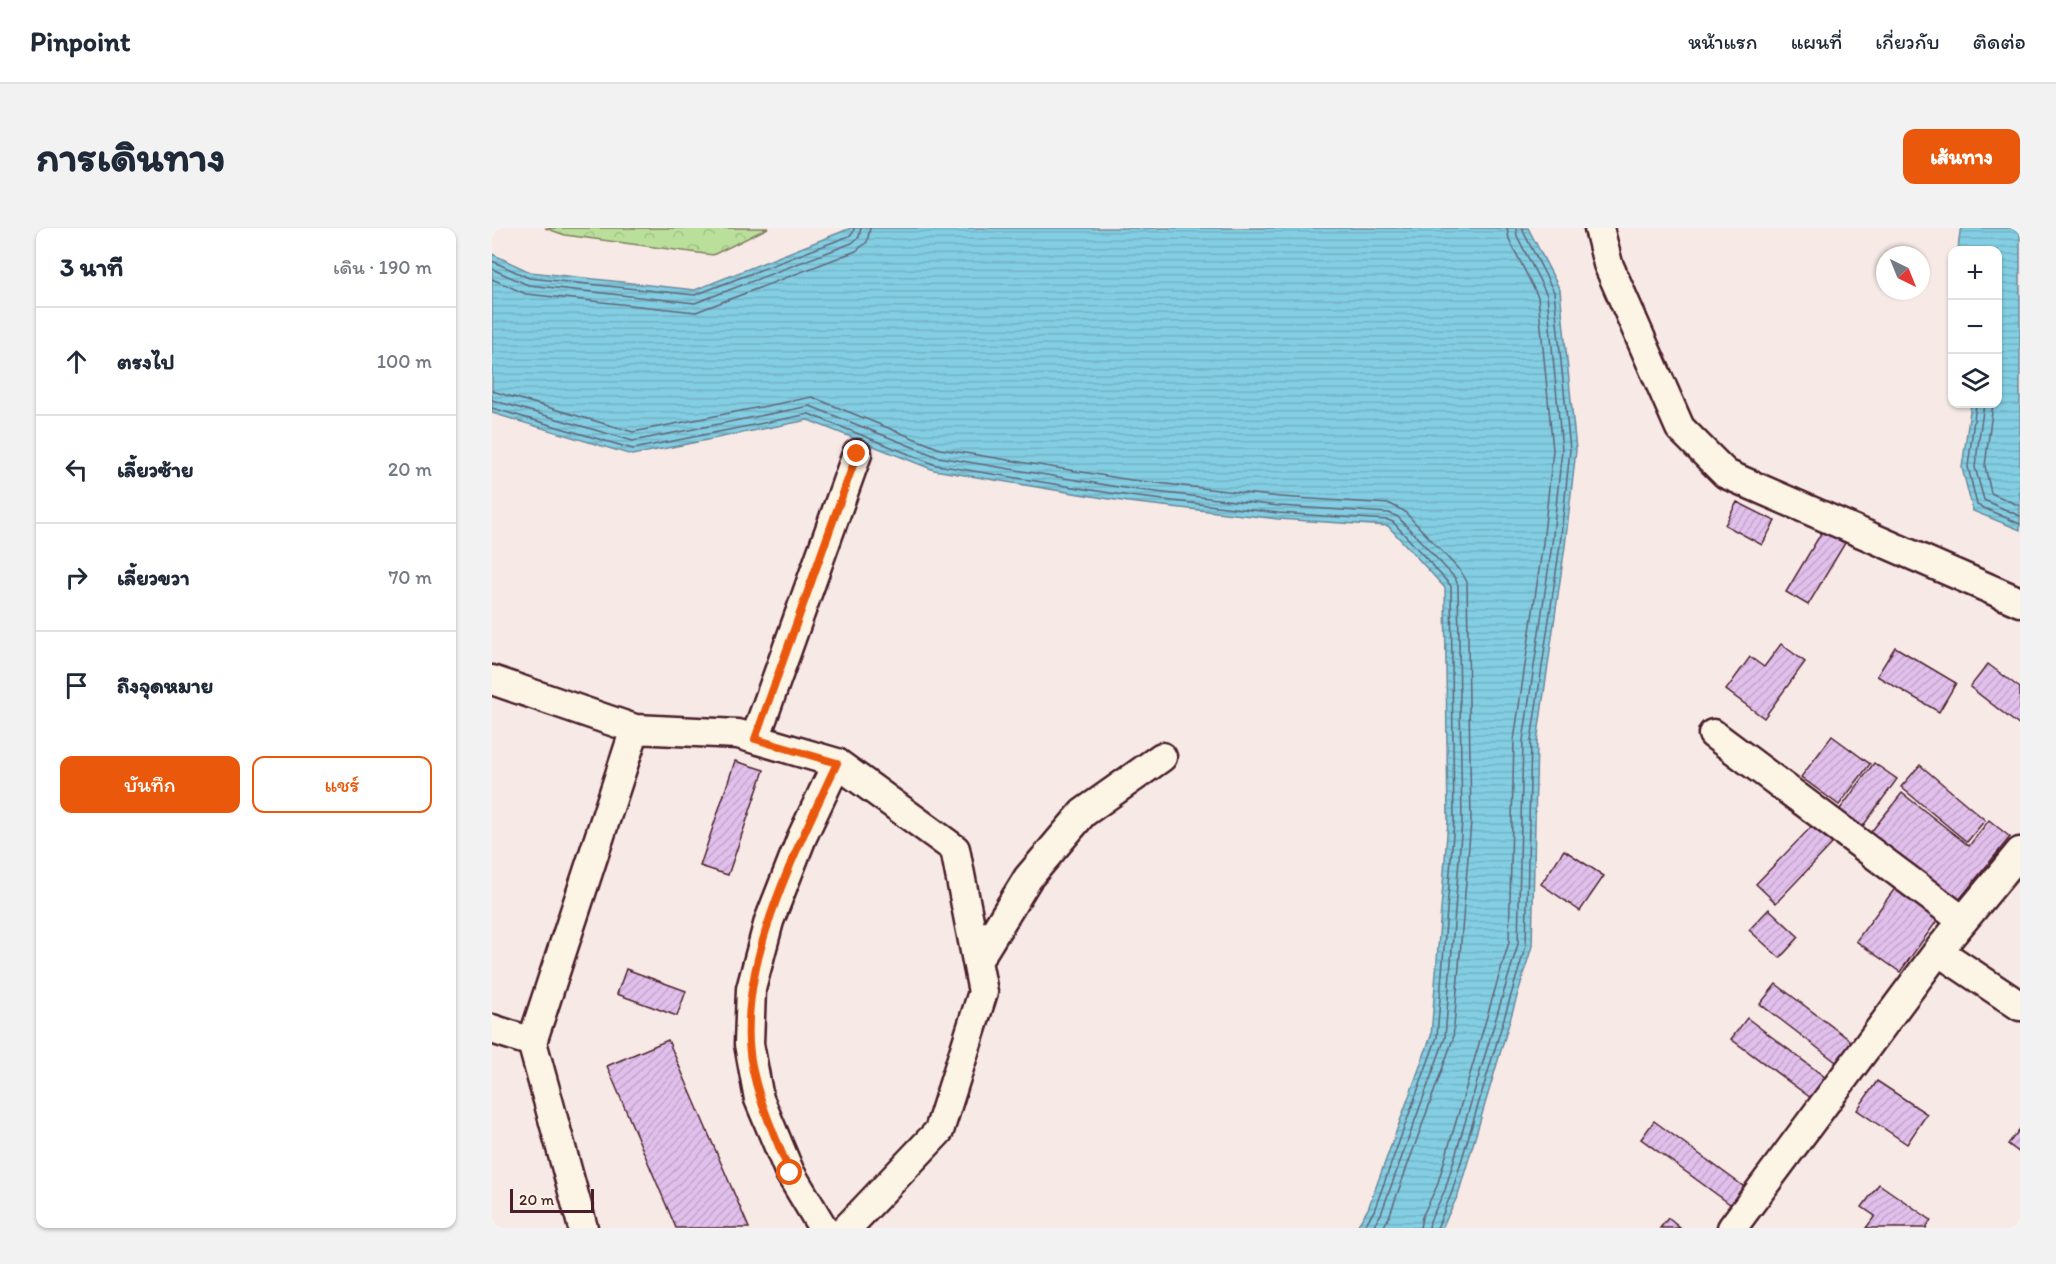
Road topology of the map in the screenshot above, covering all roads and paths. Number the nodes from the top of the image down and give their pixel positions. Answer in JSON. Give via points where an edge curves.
{"nodes":[{"id":1,"x":1599,"y":228,"type":"edge"},
{"id":2,"x":857,"y":454,"type":"dead end"},
{"id":3,"x":2020,"y":602,"type":"edge"},
{"id":4,"x":492,"y":680,"type":"edge"},
{"id":5,"x":634,"y":729,"type":"junction"},
{"id":6,"x":1713,"y":734,"type":"dead end"},
{"id":7,"x":755,"y":739,"type":"junction"},
{"id":8,"x":1162,"y":757,"type":"dead end"},
{"id":9,"x":837,"y":763,"type":"junction"},
{"id":10,"x":2020,"y":852,"type":"edge"},
{"id":11,"x":1962,"y":920,"type":"junction"},
{"id":12,"x":1938,"y":951,"type":"junction"},
{"id":13,"x":977,"y":961,"type":"junction"},
{"id":14,"x":2020,"y":1006,"type":"edge"},
{"id":15,"x":492,"y":1029,"type":"edge"},
{"id":16,"x":532,"y":1042,"type":"junction"},
{"id":17,"x":583,"y":1228,"type":"edge"},
{"id":18,"x":823,"y":1228,"type":"edge"},
{"id":19,"x":847,"y":1228,"type":"edge"},
{"id":20,"x":1732,"y":1228,"type":"edge"}],
"edges":[{"from":1,"to":3,"type":"street","via":[[1608,264],[1680,428],[1726,474]]},
{"from":2,"to":7,"type":"street"},
{"from":4,"to":5,"type":"street"},
{"from":5,"to":7,"type":"street","via":[[738,734]]},
{"from":5,"to":16,"type":"street"},
{"from":6,"to":11,"type":"street"},
{"from":7,"to":9,"type":"street"},
{"from":8,"to":13,"type":"street","via":[[1083,813],[1028,878]]},
{"from":9,"to":13,"type":"street","via":[[955,849]]},
{"from":9,"to":18,"type":"street","via":[[769,921],[751,989],[749,1044],[759,1099],[790,1173]]},
{"from":10,"to":11,"type":"street"},
{"from":11,"to":12,"type":"street"},
{"from":12,"to":14,"type":"street"},
{"from":12,"to":20,"type":"street"},
{"from":13,"to":19,"type":"street","via":[[982,992],[939,1131]]},
{"from":15,"to":16,"type":"street"},
{"from":16,"to":17,"type":"street"}]}
